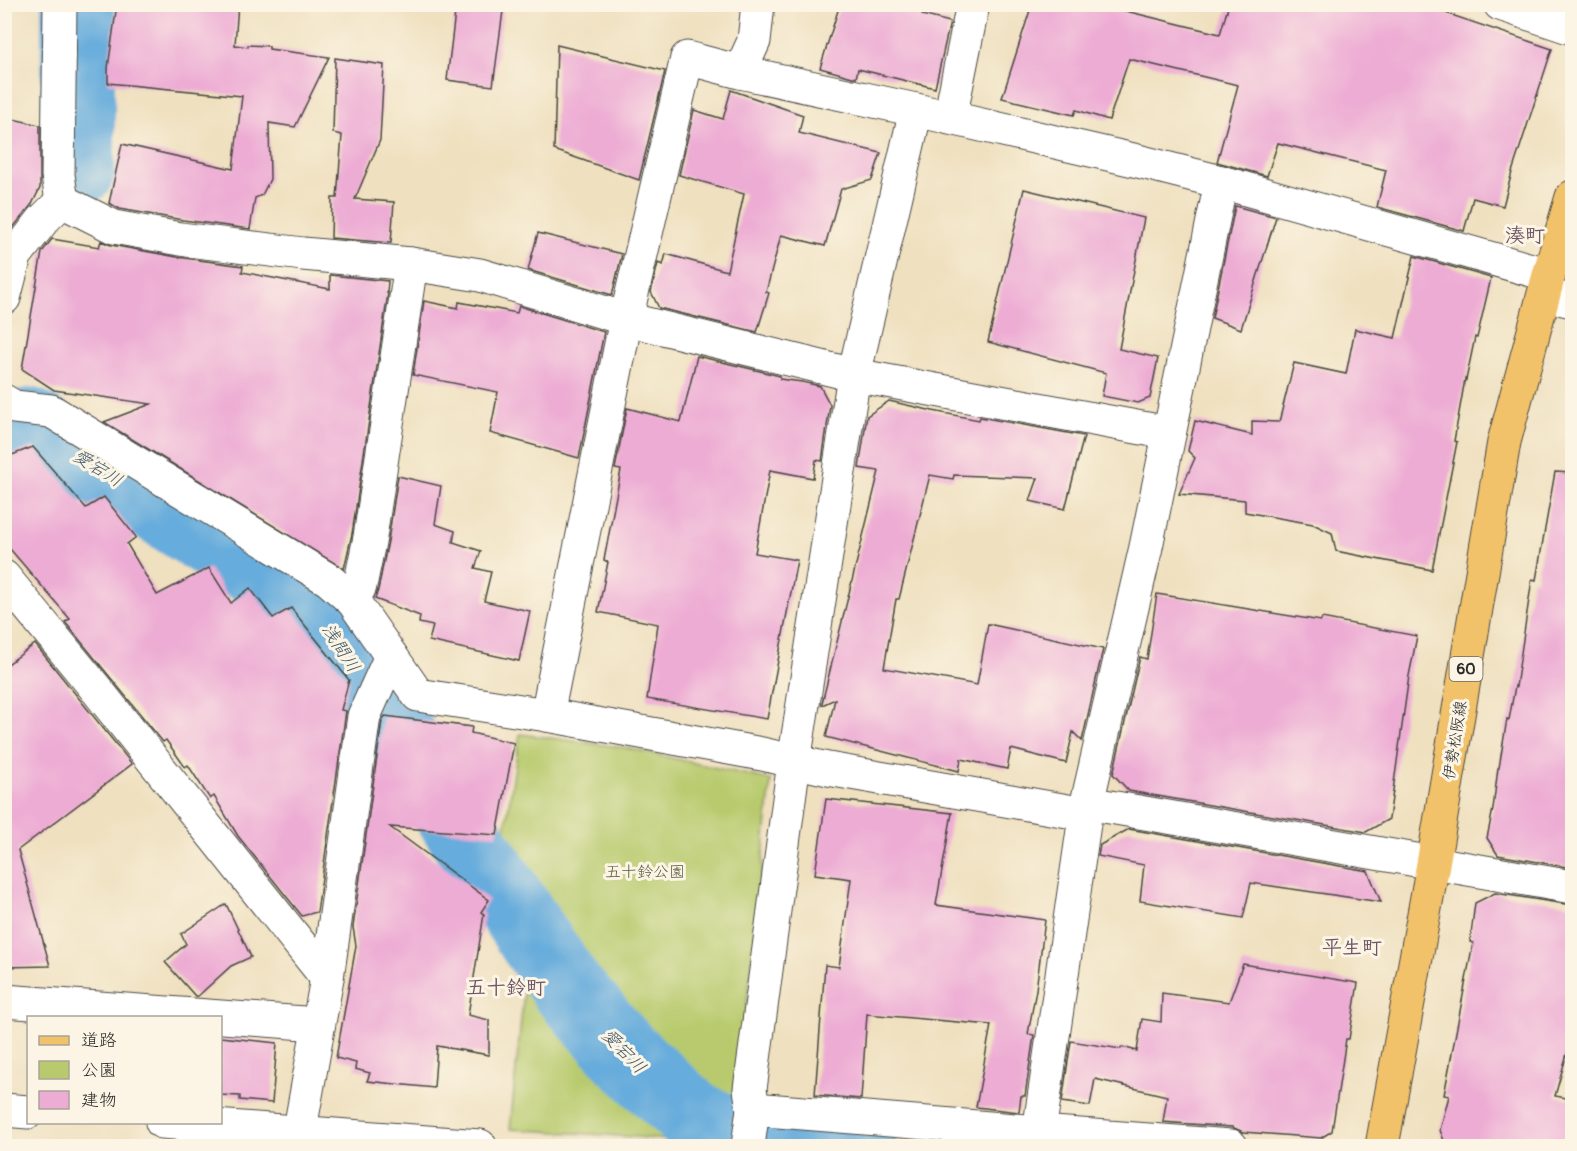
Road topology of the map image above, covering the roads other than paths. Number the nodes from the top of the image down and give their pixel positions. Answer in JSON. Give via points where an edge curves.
{"nodes":[{"id":1,"x":60,"y":4,"type":"edge"},
{"id":2,"x":759,"y":4,"type":"edge"},
{"id":3,"x":974,"y":4,"type":"edge"},
{"id":4,"x":1500,"y":4,"type":"edge"},
{"id":5,"x":1572,"y":28,"type":"edge"},
{"id":6,"x":740,"y":72,"type":"junction"},
{"id":7,"x":916,"y":110,"type":"junction"},
{"id":8,"x":950,"y":118,"type":"junction"},
{"id":9,"x":1221,"y":182,"type":"junction"},
{"id":10,"x":1572,"y":197,"type":"edge"},
{"id":11,"x":62,"y":201,"type":"junction"},
{"id":12,"x":10,"y":252,"type":"edge"},
{"id":13,"x":411,"y":264,"type":"junction"},
{"id":14,"x":1555,"y":290,"type":"edge"},
{"id":15,"x":4,"y":298,"type":"edge"},
{"id":16,"x":627,"y":320,"type":"junction"},
{"id":17,"x":854,"y":375,"type":"junction"},
{"id":18,"x":4,"y":401,"type":"edge"},
{"id":19,"x":1169,"y":433,"type":"junction"},
{"id":20,"x":4,"y":578,"type":"edge"},
{"id":21,"x":353,"y":601,"type":"junction"},
{"id":22,"x":390,"y":657,"type":"junction"},
{"id":23,"x":547,"y":715,"type":"junction"},
{"id":24,"x":794,"y":762,"type":"junction"},
{"id":25,"x":1086,"y":809,"type":"junction"},
{"id":26,"x":1433,"y":864,"type":"junction"},
{"id":27,"x":1572,"y":887,"type":"edge"},
{"id":28,"x":327,"y":978,"type":"junction"},
{"id":29,"x":4,"y":1001,"type":"edge"},
{"id":30,"x":209,"y":1016,"type":"edge"},
{"id":31,"x":222,"y":1017,"type":"edge"},
{"id":32,"x":318,"y":1024,"type":"junction"},
{"id":33,"x":753,"y":1108,"type":"junction"},
{"id":34,"x":4,"y":1110,"type":"edge"},
{"id":35,"x":27,"y":1112,"type":"edge"},
{"id":36,"x":177,"y":1124,"type":"edge"},
{"id":37,"x":1038,"y":1138,"type":"edge"},
{"id":38,"x":298,"y":1140,"type":"edge"},
{"id":39,"x":480,"y":1146,"type":"edge"},
{"id":40,"x":748,"y":1146,"type":"edge"},
{"id":41,"x":1231,"y":1146,"type":"edge"},
{"id":42,"x":1382,"y":1146,"type":"edge"}],
"edges":[{"from":1,"to":11,"type":"street","via":[[58,175]]},
{"from":2,"to":6,"type":"street","via":[[754,41]]},
{"from":3,"to":8,"type":"street"},
{"from":4,"to":5,"type":"street"},
{"from":6,"to":7,"type":"street"},
{"from":6,"to":16,"type":"street","via":[[687,58]]},
{"from":7,"to":8,"type":"street"},
{"from":7,"to":17,"type":"street"},
{"from":8,"to":9,"type":"street"},
{"from":9,"to":14,"type":"street"},
{"from":9,"to":19,"type":"street"},
{"from":10,"to":14,"type":"main road","name":"伊勢松阪線","number":"60"},
{"from":11,"to":12,"type":"street"},
{"from":11,"to":13,"type":"street","via":[[114,227],[180,239]]},
{"from":12,"to":15,"type":"street"},
{"from":13,"to":16,"type":"street","via":[[480,275]]},
{"from":13,"to":21,"type":"street","via":[[370,537]]},
{"from":14,"to":26,"type":"main road","name":"伊勢松阪線","number":"60","via":[[1504,442]]},
{"from":16,"to":17,"type":"street"},
{"from":16,"to":23,"type":"street"},
{"from":17,"to":19,"type":"street"},
{"from":17,"to":24,"type":"street"},
{"from":18,"to":21,"type":"street","via":[[14,407],[51,411],[329,580]]},
{"from":19,"to":25,"type":"street"},
{"from":20,"to":28,"type":"street"},
{"from":21,"to":22,"type":"street"},
{"from":22,"to":23,"type":"street","via":[[418,695]]},
{"from":22,"to":28,"type":"street","via":[[364,716]]},
{"from":23,"to":24,"type":"street"},
{"from":24,"to":25,"type":"street"},
{"from":24,"to":33,"type":"street","via":[[750,1089]]},
{"from":25,"to":26,"type":"street"},
{"from":25,"to":37,"type":"street"},
{"from":26,"to":27,"type":"street"},
{"from":26,"to":42,"type":"main road","name":"伊勢松阪線","number":"60"},
{"from":28,"to":32,"type":"street"},
{"from":29,"to":30,"type":"street"},
{"from":31,"to":32,"type":"street"},
{"from":32,"to":38,"type":"street"},
{"from":33,"to":37,"type":"street"},
{"from":33,"to":40,"type":"street"},
{"from":34,"to":35,"type":"street"},
{"from":36,"to":38,"type":"street"},
{"from":37,"to":41,"type":"street"},
{"from":38,"to":39,"type":"street"}]}
